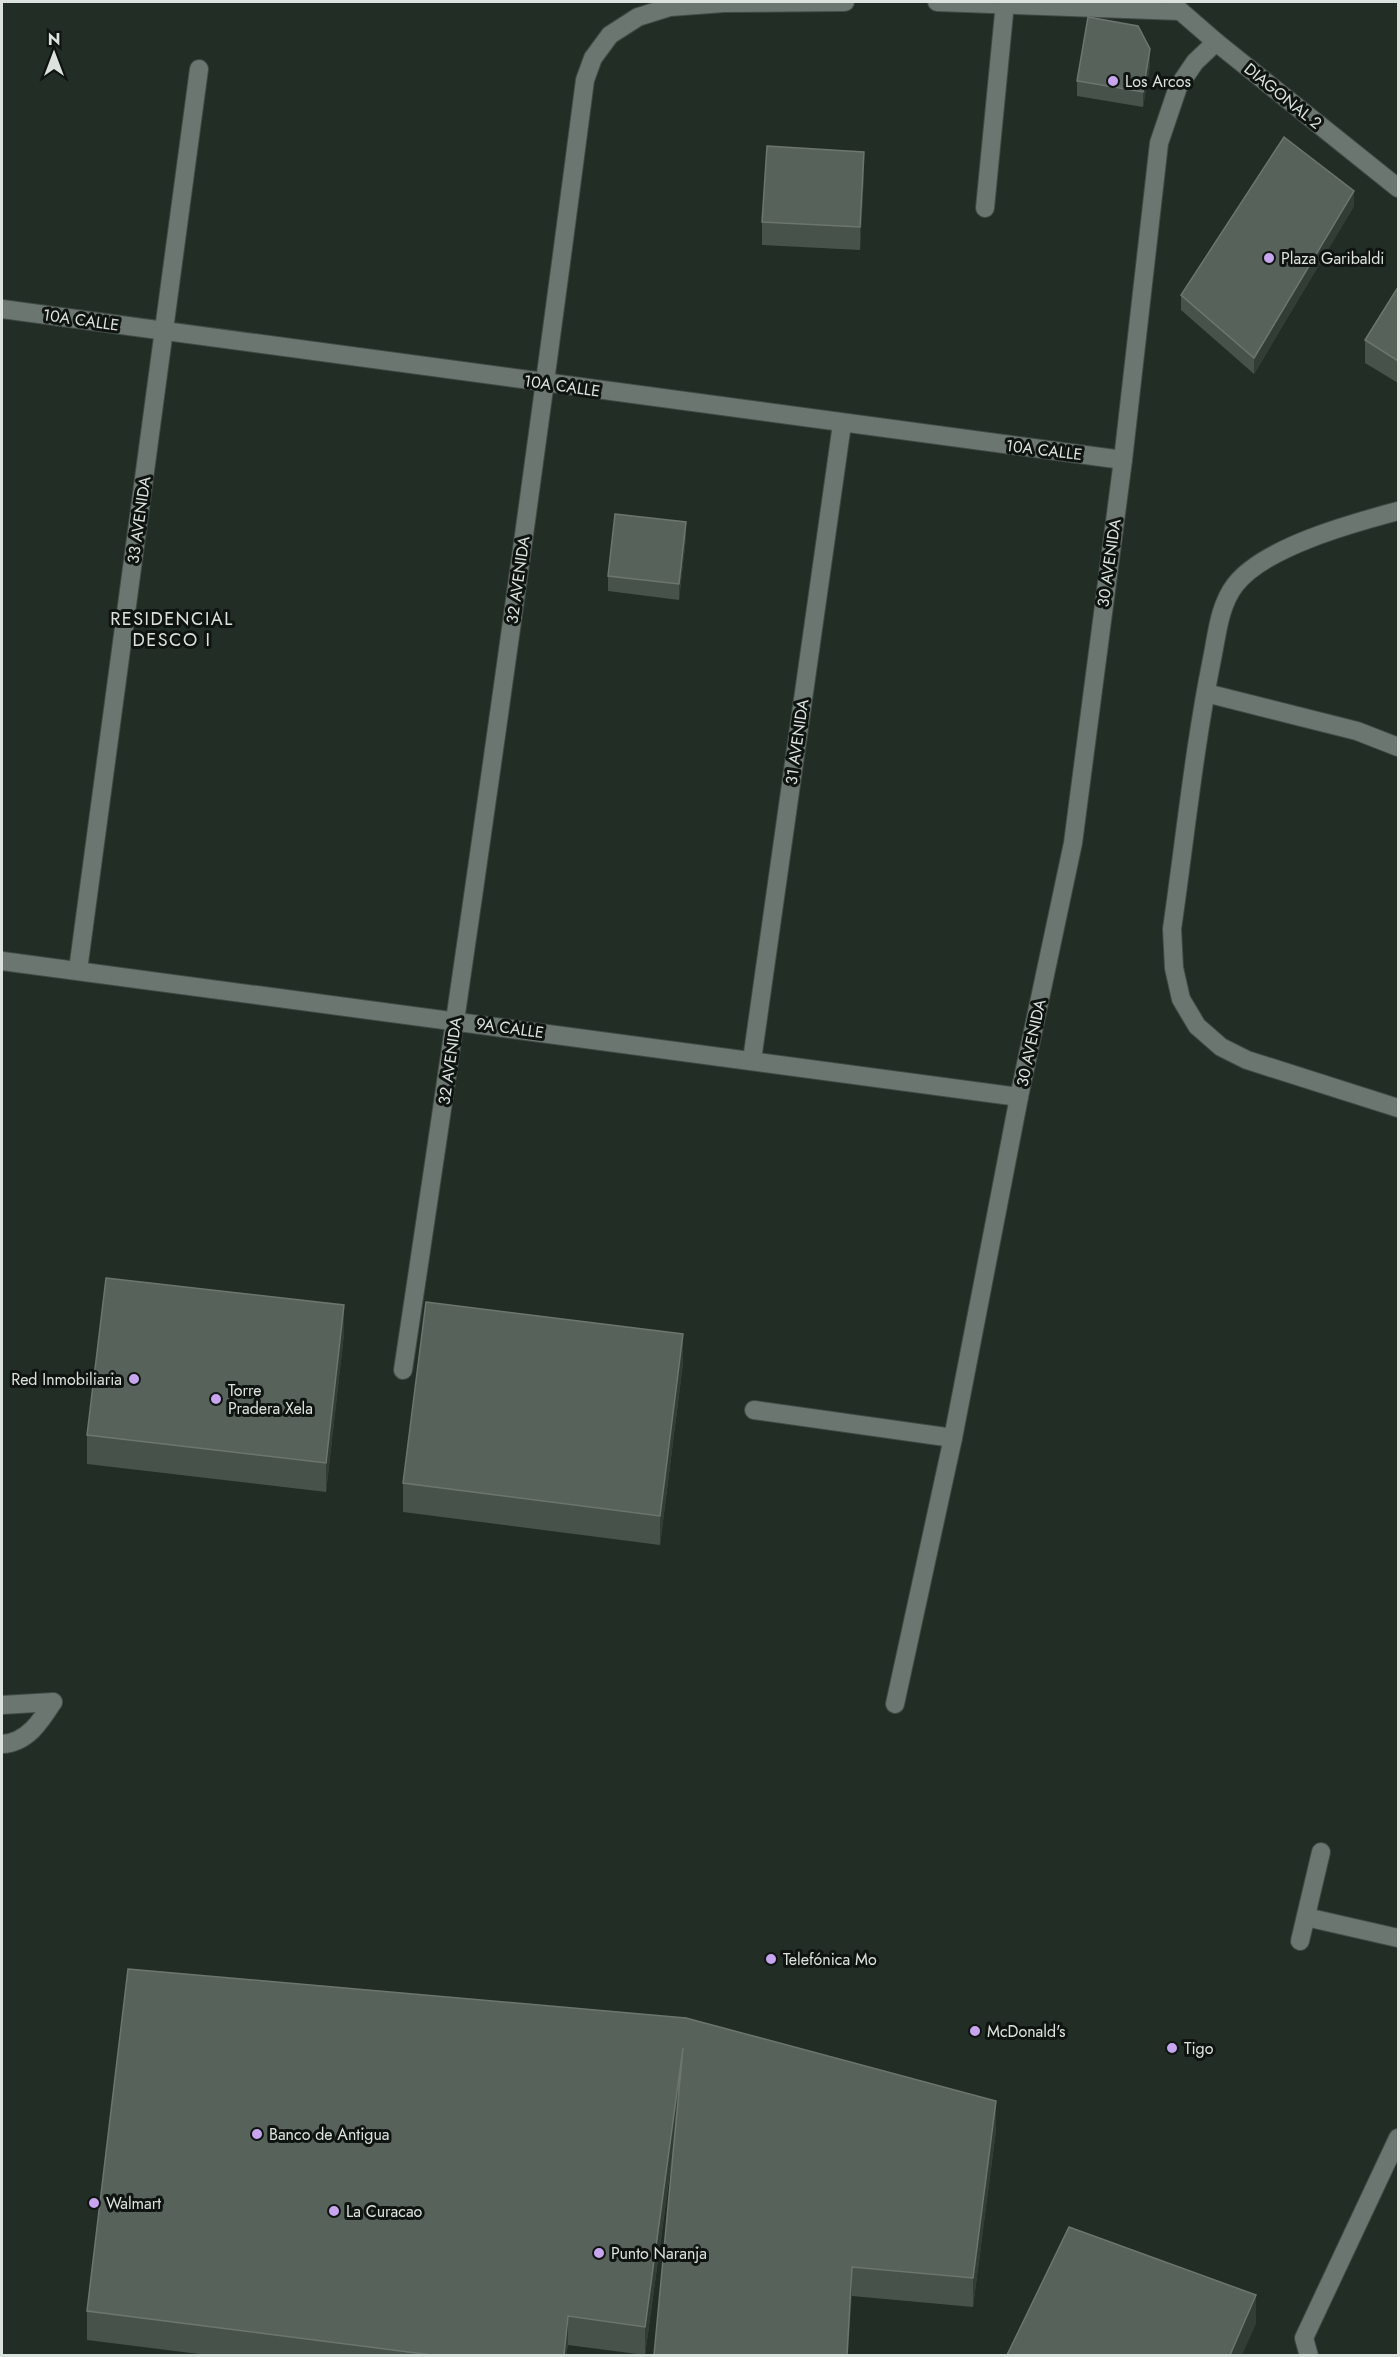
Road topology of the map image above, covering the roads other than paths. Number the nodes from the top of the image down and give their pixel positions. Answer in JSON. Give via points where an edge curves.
{"nodes":[{"id":1,"x":845,"y":2,"type":"edge"},
{"id":2,"x":937,"y":2,"type":"edge"},
{"id":3,"x":1005,"y":3,"type":"edge"},
{"id":4,"x":1175,"y":6,"type":"edge"},
{"id":5,"x":1216,"y":42,"type":"junction"},
{"id":6,"x":199,"y":69,"type":"dead end"},
{"id":7,"x":1398,"y":188,"type":"edge"},
{"id":8,"x":985,"y":208,"type":"dead end"},
{"id":9,"x":2,"y":309,"type":"edge"},
{"id":10,"x":164,"y":331,"type":"junction"},
{"id":11,"x":546,"y":384,"type":"junction"},
{"id":12,"x":842,"y":424,"type":"junction"},
{"id":13,"x":1123,"y":460,"type":"junction"},
{"id":14,"x":1398,"y":511,"type":"edge"},
{"id":15,"x":1206,"y":693,"type":"junction"},
{"id":16,"x":1398,"y":747,"type":"edge"},
{"id":17,"x":2,"y":961,"type":"edge"},
{"id":18,"x":78,"y":970,"type":"junction"},
{"id":19,"x":456,"y":1021,"type":"junction"},
{"id":20,"x":752,"y":1060,"type":"junction"},
{"id":21,"x":1019,"y":1097,"type":"junction"},
{"id":22,"x":1398,"y":1108,"type":"edge"},
{"id":23,"x":403,"y":1370,"type":"dead end"},
{"id":24,"x":754,"y":1410,"type":"dead end"},
{"id":25,"x":953,"y":1438,"type":"junction"},
{"id":26,"x":895,"y":1704,"type":"dead end"},
{"id":27,"x":2,"y":1705,"type":"edge"},
{"id":28,"x":2,"y":1744,"type":"edge"},
{"id":29,"x":1321,"y":1852,"type":"dead end"},
{"id":30,"x":1306,"y":1917,"type":"junction"},
{"id":31,"x":1398,"y":1938,"type":"edge"},
{"id":32,"x":1300,"y":1941,"type":"dead end"},
{"id":33,"x":1398,"y":2138,"type":"edge"},
{"id":34,"x":1309,"y":2355,"type":"edge"}],
"edges":[{"from":1,"to":11,"type":"street","name":"32 AVENIDA","via":[[670,7],[638,17],[610,35],[593,58],[585,80]]},
{"from":2,"to":3,"type":"street"},
{"from":3,"to":4,"type":"street"},
{"from":3,"to":8,"type":"street"},
{"from":4,"to":5,"type":"street","name":"DIAGONAL 2"},
{"from":5,"to":7,"type":"street","name":"DIAGONAL 2"},
{"from":5,"to":13,"type":"street","name":"30 AVENIDA","via":[[1195,62],[1178,87],[1159,143]]},
{"from":6,"to":10,"type":"street","name":"33 AVENIDA"},
{"from":9,"to":10,"type":"street","name":"10A CALLE"},
{"from":10,"to":11,"type":"street","name":"10A CALLE"},
{"from":10,"to":18,"type":"street","name":"33 AVENIDA"},
{"from":11,"to":12,"type":"street","name":"10A CALLE"},
{"from":11,"to":19,"type":"street","name":"32 AVENIDA"},
{"from":12,"to":13,"type":"street","name":"10A CALLE"},
{"from":12,"to":20,"type":"street","name":"31 AVENIDA"},
{"from":13,"to":21,"type":"street","name":"30 AVENIDA","via":[[1073,843]]},
{"from":14,"to":15,"type":"street","via":[[1289,548],[1259,564],[1235,585],[1222,610]]},
{"from":15,"to":16,"type":"street","via":[[1357,730]]},
{"from":15,"to":22,"type":"street","via":[[1173,929],[1174,968],[1181,999],[1197,1026],[1221,1047],[1247,1060]]},
{"from":17,"to":18,"type":"street","name":"9A CALLE"},
{"from":18,"to":19,"type":"street","name":"9A CALLE"},
{"from":19,"to":20,"type":"street","name":"9A CALLE"},
{"from":19,"to":23,"type":"street","name":"32 AVENIDA"},
{"from":20,"to":21,"type":"street","name":"9A CALLE"},
{"from":21,"to":25,"type":"street","name":"30 AVENIDA"},
{"from":24,"to":25,"type":"street"},
{"from":25,"to":26,"type":"street","name":"30 AVENIDA"},
{"from":27,"to":28,"type":"street","via":[[52,1702],[31,1731],[20,1740]]},
{"from":29,"to":30,"type":"street"},
{"from":30,"to":31,"type":"street"},
{"from":30,"to":32,"type":"street"},
{"from":33,"to":34,"type":"street","via":[[1304,2338]]}]}
